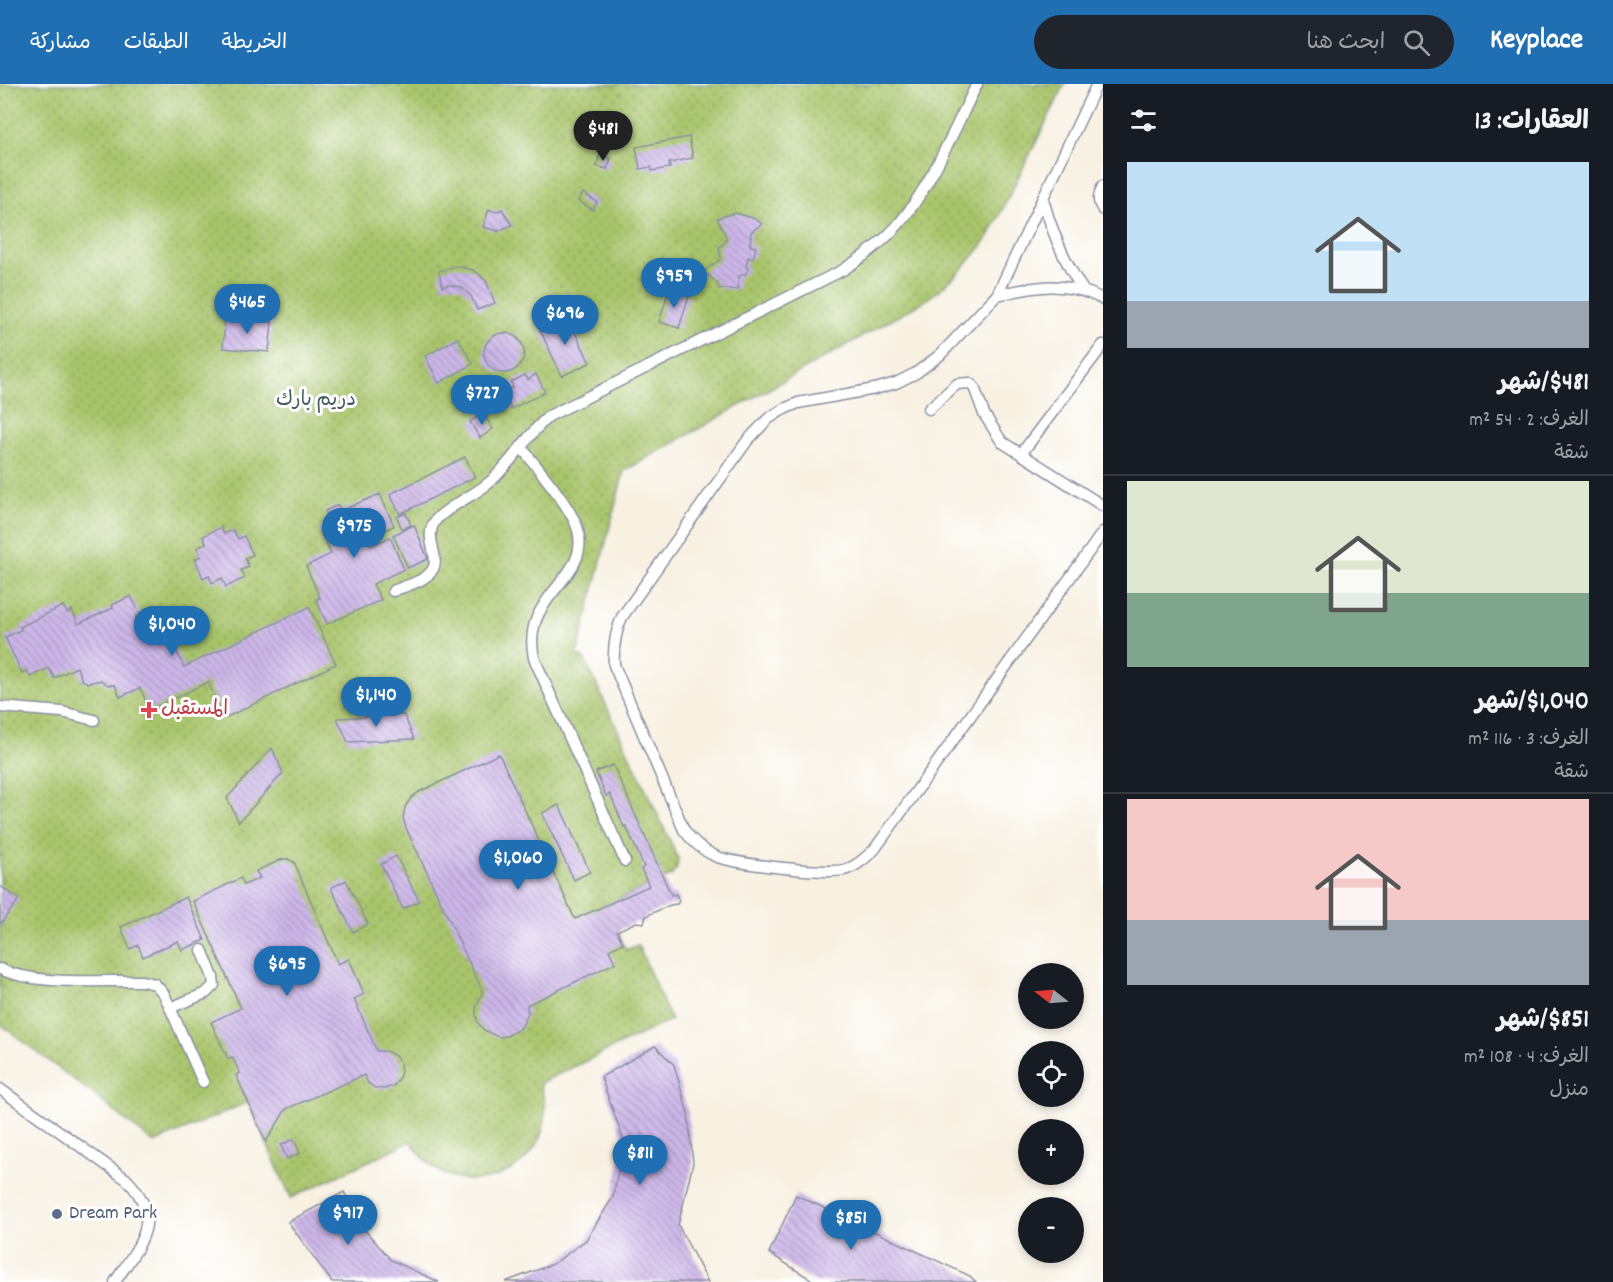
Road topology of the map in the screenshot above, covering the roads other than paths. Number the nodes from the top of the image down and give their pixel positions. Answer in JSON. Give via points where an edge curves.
{"nodes":[{"id":1,"x":977,"y":84,"type":"edge"},
{"id":2,"x":1097,"y":84,"type":"edge"},
{"id":3,"x":1103,"y":186,"type":"edge"},
{"id":4,"x":1042,"y":199,"type":"junction"},
{"id":5,"x":1103,"y":210,"type":"edge"},
{"id":6,"x":1083,"y":290,"type":"junction"},
{"id":7,"x":997,"y":295,"type":"junction"},
{"id":8,"x":1103,"y":299,"type":"edge"},
{"id":9,"x":1103,"y":345,"type":"edge"},
{"id":10,"x":929,"y":409,"type":"dead end"},
{"id":11,"x":521,"y":447,"type":"junction"},
{"id":12,"x":1021,"y":454,"type":"junction"},
{"id":13,"x":1103,"y":506,"type":"edge"},
{"id":14,"x":1103,"y":532,"type":"edge"},
{"id":15,"x":393,"y":591,"type":"dead end"},
{"id":16,"x":0,"y":708,"type":"edge"},
{"id":17,"x":94,"y":720,"type":"dead end"},
{"id":18,"x":625,"y":861,"type":"dead end"},
{"id":19,"x":202,"y":950,"type":"dead end"},
{"id":20,"x":0,"y":969,"type":"edge"},
{"id":21,"x":170,"y":1008,"type":"junction"},
{"id":22,"x":203,"y":1082,"type":"dead end"},
{"id":23,"x":0,"y":1089,"type":"edge"},
{"id":24,"x":118,"y":1278,"type":"edge"},
{"id":25,"x":131,"y":1282,"type":"edge"}],
"edges":[{"from":1,"to":11,"type":"lane","via":[[912,206],[870,252],[843,270],[560,408],[538,425]]},
{"from":2,"to":4,"type":"lane"},
{"from":3,"to":5,"type":"lane","via":[[1098,195]]},
{"from":4,"to":6,"type":"lane","via":[[1065,262]]},
{"from":4,"to":7,"type":"lane"},
{"from":6,"to":7,"type":"lane","via":[[1046,285]]},
{"from":6,"to":8,"type":"lane"},
{"from":7,"to":14,"type":"lane","via":[[940,355],[916,373],[875,389],[798,404],[768,419],[747,441],[622,617],[614,644],[614,665],[684,830],[704,850],[735,861],[827,872],[845,870],[861,862],[874,850]]},
{"from":9,"to":12,"type":"lane"},
{"from":10,"to":12,"type":"lane","via":[[957,384],[969,383],[975,387],[992,429],[1002,442]]},
{"from":11,"to":15,"type":"lane","via":[[492,480],[436,519],[430,535],[435,562],[429,574]]},
{"from":11,"to":18,"type":"lane","via":[[569,512],[579,539],[573,567],[538,611],[532,636],[534,658]]},
{"from":12,"to":13,"type":"lane"},
{"from":16,"to":17,"type":"lane","via":[[31,708]]},
{"from":19,"to":21,"type":"lane","via":[[213,977],[212,988]]},
{"from":20,"to":21,"type":"lane","via":[[44,979],[148,982],[160,989]]},
{"from":21,"to":22,"type":"lane"},
{"from":23,"to":24,"type":"lane","via":[[135,1188],[145,1209],[145,1233]]},
{"from":24,"to":25,"type":"lane"}]}
